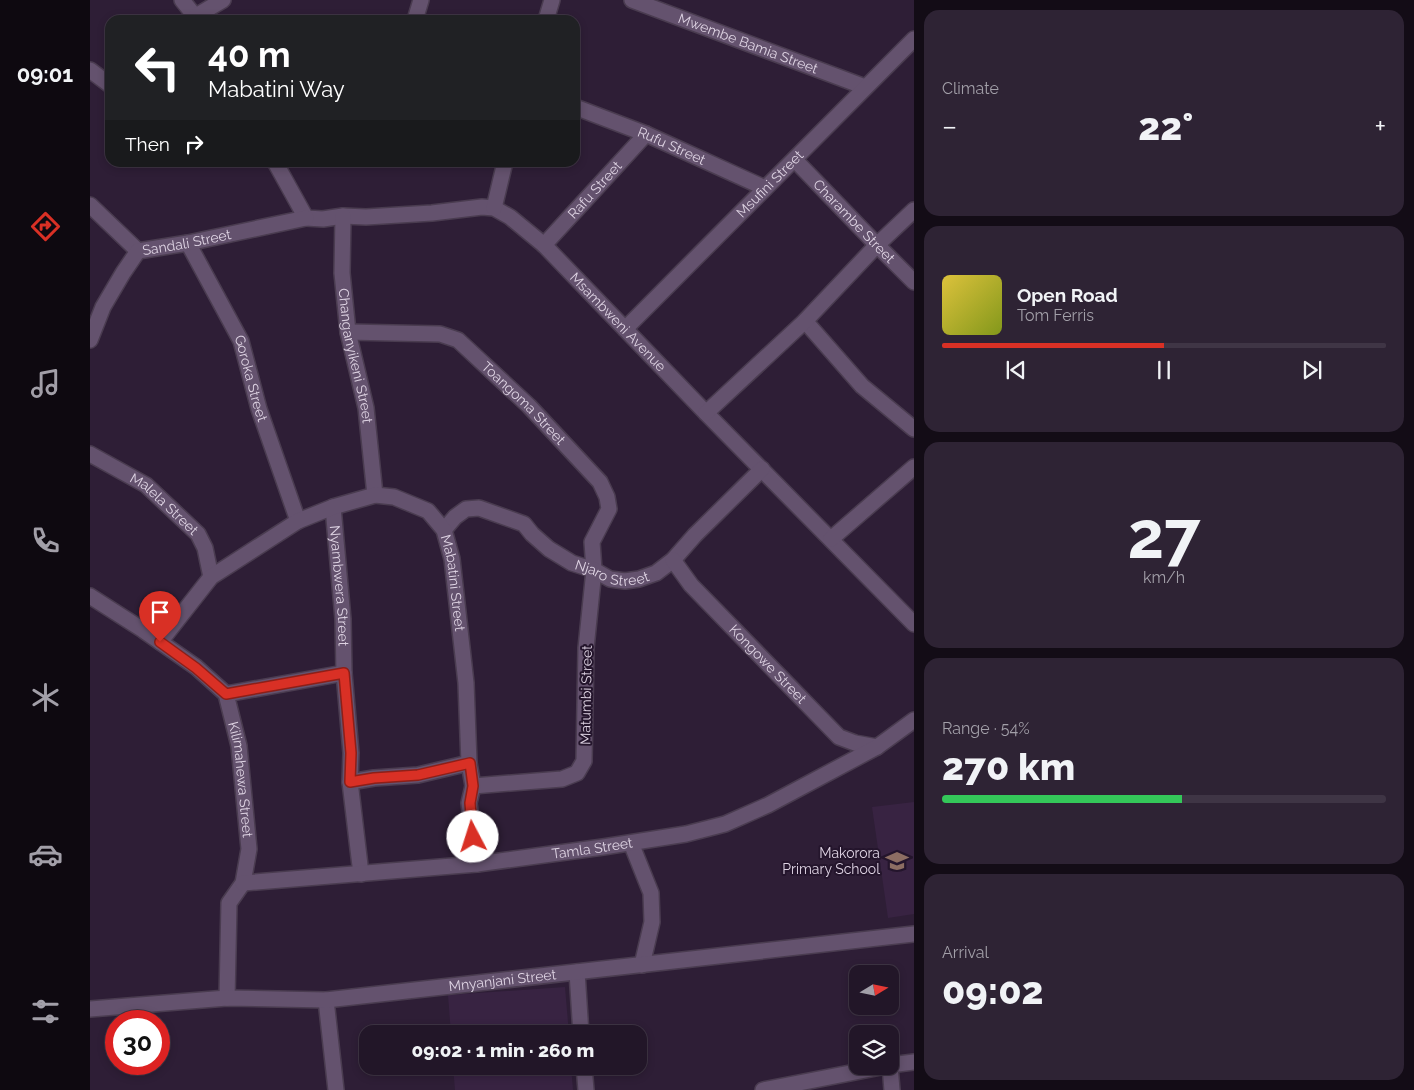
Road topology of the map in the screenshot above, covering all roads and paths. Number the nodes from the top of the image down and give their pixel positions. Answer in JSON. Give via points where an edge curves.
{"nodes":[{"id":1,"x":182,"y":0,"type":"edge"},
{"id":2,"x":223,"y":0,"type":"edge"},
{"id":3,"x":421,"y":0,"type":"edge"},
{"id":4,"x":552,"y":0,"type":"edge"},
{"id":5,"x":632,"y":0,"type":"edge"},
{"id":6,"x":194,"y":15,"type":"edge"},
{"id":7,"x":201,"y":15,"type":"edge"},
{"id":8,"x":416,"y":15,"type":"edge"},
{"id":9,"x":548,"y":15,"type":"edge"},
{"id":10,"x":914,"y":39,"type":"edge"},
{"id":11,"x":90,"y":70,"type":"edge"},
{"id":12,"x":105,"y":81,"type":"edge"},
{"id":13,"x":865,"y":87,"type":"junction"},
{"id":14,"x":580,"y":109,"type":"edge"},
{"id":15,"x":646,"y":134,"type":"junction"},
{"id":16,"x":794,"y":160,"type":"junction"},
{"id":17,"x":278,"y":167,"type":"edge"},
{"id":18,"x":504,"y":167,"type":"edge"},
{"id":19,"x":765,"y":188,"type":"junction"},
{"id":20,"x":90,"y":205,"type":"edge"},
{"id":21,"x":494,"y":208,"type":"junction"},
{"id":22,"x":914,"y":210,"type":"edge"},
{"id":23,"x":343,"y":216,"type":"junction"},
{"id":24,"x":306,"y":218,"type":"junction"},
{"id":25,"x":188,"y":244,"type":"junction"},
{"id":26,"x":544,"y":245,"type":"junction"},
{"id":27,"x":877,"y":245,"type":"junction"},
{"id":28,"x":138,"y":251,"type":"junction"},
{"id":29,"x":914,"y":282,"type":"edge"},
{"id":30,"x":97,"y":304,"type":"edge"},
{"id":31,"x":805,"y":320,"type":"junction"},
{"id":32,"x":624,"y":329,"type":"junction"},
{"id":33,"x":348,"y":332,"type":"junction"},
{"id":34,"x":90,"y":340,"type":"edge"},
{"id":35,"x":706,"y":413,"type":"junction"},
{"id":36,"x":914,"y":429,"type":"edge"},
{"id":37,"x":90,"y":454,"type":"edge"},
{"id":38,"x":914,"y":467,"type":"edge"},
{"id":39,"x":762,"y":469,"type":"junction"},
{"id":40,"x":375,"y":496,"type":"junction"},
{"id":41,"x":333,"y":507,"type":"junction"},
{"id":42,"x":298,"y":521,"type":"junction"},
{"id":43,"x":444,"y":530,"type":"junction"},
{"id":44,"x":831,"y":540,"type":"junction"},
{"id":45,"x":673,"y":560,"type":"junction"},
{"id":46,"x":594,"y":570,"type":"junction"},
{"id":47,"x":211,"y":577,"type":"junction"},
{"id":48,"x":90,"y":596,"type":"edge"},
{"id":49,"x":914,"y":624,"type":"edge"},
{"id":50,"x":160,"y":642,"type":"junction"},
{"id":51,"x":344,"y":673,"type":"junction"},
{"id":52,"x":226,"y":694,"type":"junction"},
{"id":53,"x":914,"y":720,"type":"edge"},
{"id":54,"x":878,"y":747,"type":"junction"},
{"id":55,"x":470,"y":763,"type":"junction"},
{"id":56,"x":350,"y":782,"type":"junction"},
{"id":57,"x":473,"y":786,"type":"junction"},
{"id":58,"x":631,"y":843,"type":"junction"},
{"id":59,"x":477,"y":864,"type":"junction"},
{"id":60,"x":361,"y":874,"type":"junction"},
{"id":61,"x":242,"y":883,"type":"junction"},
{"id":62,"x":914,"y":934,"type":"edge"},
{"id":63,"x":642,"y":965,"type":"junction"},
{"id":64,"x":577,"y":972,"type":"junction"},
{"id":65,"x":227,"y":998,"type":"junction"},
{"id":66,"x":326,"y":1000,"type":"junction"},
{"id":67,"x":90,"y":1009,"type":"edge"},
{"id":68,"x":580,"y":1025,"type":"edge"},
{"id":69,"x":914,"y":1062,"type":"edge"},
{"id":70,"x":899,"y":1064,"type":"edge"},
{"id":71,"x":849,"y":1073,"type":"edge"},
{"id":72,"x":585,"y":1075,"type":"edge"},
{"id":73,"x":891,"y":1075,"type":"edge"},
{"id":74,"x":336,"y":1090,"type":"edge"},
{"id":75,"x":586,"y":1090,"type":"edge"},
{"id":76,"x":763,"y":1090,"type":"edge"},
{"id":77,"x":892,"y":1090,"type":"edge"}],
"edges":[{"from":1,"to":6,"type":"street"},
{"from":2,"to":7,"type":"street"},
{"from":3,"to":8,"type":"street"},
{"from":4,"to":9,"type":"street"},
{"from":5,"to":13,"type":"street","name":"Mwembe Bamia Street"},
{"from":10,"to":13,"type":"street","name":"Msufini Street"},
{"from":11,"to":12,"type":"street"},
{"from":13,"to":16,"type":"street","name":"Msufini Street"},
{"from":14,"to":15,"type":"street","name":"Rufu Street"},
{"from":15,"to":19,"type":"street","name":"Rufu Street"},
{"from":15,"to":26,"type":"street","name":"Rafu Street"},
{"from":16,"to":19,"type":"street","name":"Msufini Street"},
{"from":16,"to":27,"type":"street","name":"Charambe Street"},
{"from":17,"to":24,"type":"street"},
{"from":18,"to":21,"type":"street"},
{"from":19,"to":32,"type":"street","name":"Msufini Street"},
{"from":20,"to":28,"type":"street"},
{"from":21,"to":23,"type":"street","via":[[432,214]]},
{"from":21,"to":26,"type":"street","name":"Msambweni Avenue"},
{"from":22,"to":27,"type":"street"},
{"from":23,"to":24,"type":"street"},
{"from":23,"to":33,"type":"street","name":"Changanyikeni Street","via":[[342,273]]},
{"from":24,"to":25,"type":"street","name":"Sandali Street"},
{"from":25,"to":28,"type":"street","name":"Sandali Street"},
{"from":25,"to":42,"type":"street","name":"Goroka Street","via":[[241,341],[259,409]]},
{"from":26,"to":32,"type":"street","name":"Msambweni Avenue"},
{"from":27,"to":29,"type":"street","name":"Charambe Street"},
{"from":27,"to":31,"type":"street"},
{"from":28,"to":30,"type":"street","name":"Sandali Street"},
{"from":30,"to":34,"type":"street","name":"Sandali Street"},
{"from":31,"to":35,"type":"street"},
{"from":31,"to":36,"type":"street","via":[[862,386]]},
{"from":32,"to":35,"type":"street","name":"Msambweni Avenue"},
{"from":33,"to":40,"type":"street","name":"Changanyikeni Street","via":[[366,408]]},
{"from":33,"to":46,"type":"street","name":"Toangoma Street","via":[[440,334],[458,340],[529,406],[600,482],[607,497],[609,509],[592,542]]},
{"from":35,"to":39,"type":"street","name":"Msambweni Avenue"},
{"from":37,"to":47,"type":"street","name":"Malela Street","via":[[146,485],[198,534],[205,548]]},
{"from":38,"to":44,"type":"street"},
{"from":39,"to":44,"type":"street","name":"Msambweni Avenue"},
{"from":39,"to":45,"type":"street","name":"Njaro Street"},
{"from":40,"to":41,"type":"street","name":"Mabatini Street"},
{"from":40,"to":43,"type":"street","name":"Mabatini Street","via":[[394,497],[428,511]]},
{"from":41,"to":42,"type":"street","name":"Mabatini Street"},
{"from":41,"to":51,"type":"street","name":"Nyambwera Street","via":[[343,619]]},
{"from":42,"to":47,"type":"street","name":"Mabatini Street"},
{"from":43,"to":46,"type":"street","name":"Njaro Street","via":[[466,509],[479,508],[524,524],[549,549],[572,563]]},
{"from":43,"to":55,"type":"street","name":"Mabatini Street","via":[[452,560],[466,683]]},
{"from":44,"to":49,"type":"street","name":"Msambweni Avenue"},
{"from":45,"to":46,"type":"street","name":"Njaro Street","via":[[656,573],[625,581],[610,580]]},
{"from":45,"to":54,"type":"street","name":"Kongowe Street","via":[[692,585],[839,737]]},
{"from":46,"to":57,"type":"street","name":"Matumbi Street","via":[[586,648],[584,761],[577,773],[562,780]]},
{"from":47,"to":50,"type":"street","name":"Mabatini Street"},
{"from":48,"to":50,"type":"street"},
{"from":50,"to":52,"type":"street"},
{"from":51,"to":52,"type":"street"},
{"from":51,"to":56,"type":"street","name":"Nyambwera Street","via":[[351,753]]},
{"from":52,"to":61,"type":"street","name":"Kilimahewa Street","via":[[239,746],[250,849]]},
{"from":53,"to":54,"type":"street","name":"Tamla Street"},
{"from":54,"to":58,"type":"street","name":"Tamla Street","via":[[768,805],[724,824]]},
{"from":55,"to":56,"type":"street","via":[[418,775]]},
{"from":55,"to":57,"type":"street","name":"Mabatini Street"},
{"from":56,"to":60,"type":"street","name":"Nyambwera Street"},
{"from":57,"to":59,"type":"street","name":"Mabatini Street","via":[[470,803]]},
{"from":58,"to":59,"type":"street","name":"Tamla Street"},
{"from":58,"to":63,"type":"street","via":[[651,893],[652,922]]},
{"from":59,"to":60,"type":"street","name":"Tamla Street"},
{"from":60,"to":61,"type":"street","name":"Tamla Street"},
{"from":61,"to":65,"type":"street","name":"Kilimahewa Street","via":[[228,903]]},
{"from":62,"to":63,"type":"street","name":"Mnyanjani Street"},
{"from":63,"to":64,"type":"street","name":"Mnyanjani Street"},
{"from":64,"to":66,"type":"street","name":"Mnyanjani Street"},
{"from":64,"to":68,"type":"street"},
{"from":65,"to":66,"type":"street","name":"Mnyanjani Street"},
{"from":65,"to":67,"type":"street","name":"Mnyanjani Street"},
{"from":66,"to":74,"type":"street"},
{"from":69,"to":70,"type":"street"},
{"from":71,"to":76,"type":"street"},
{"from":72,"to":75,"type":"street"},
{"from":73,"to":77,"type":"street"}]}
